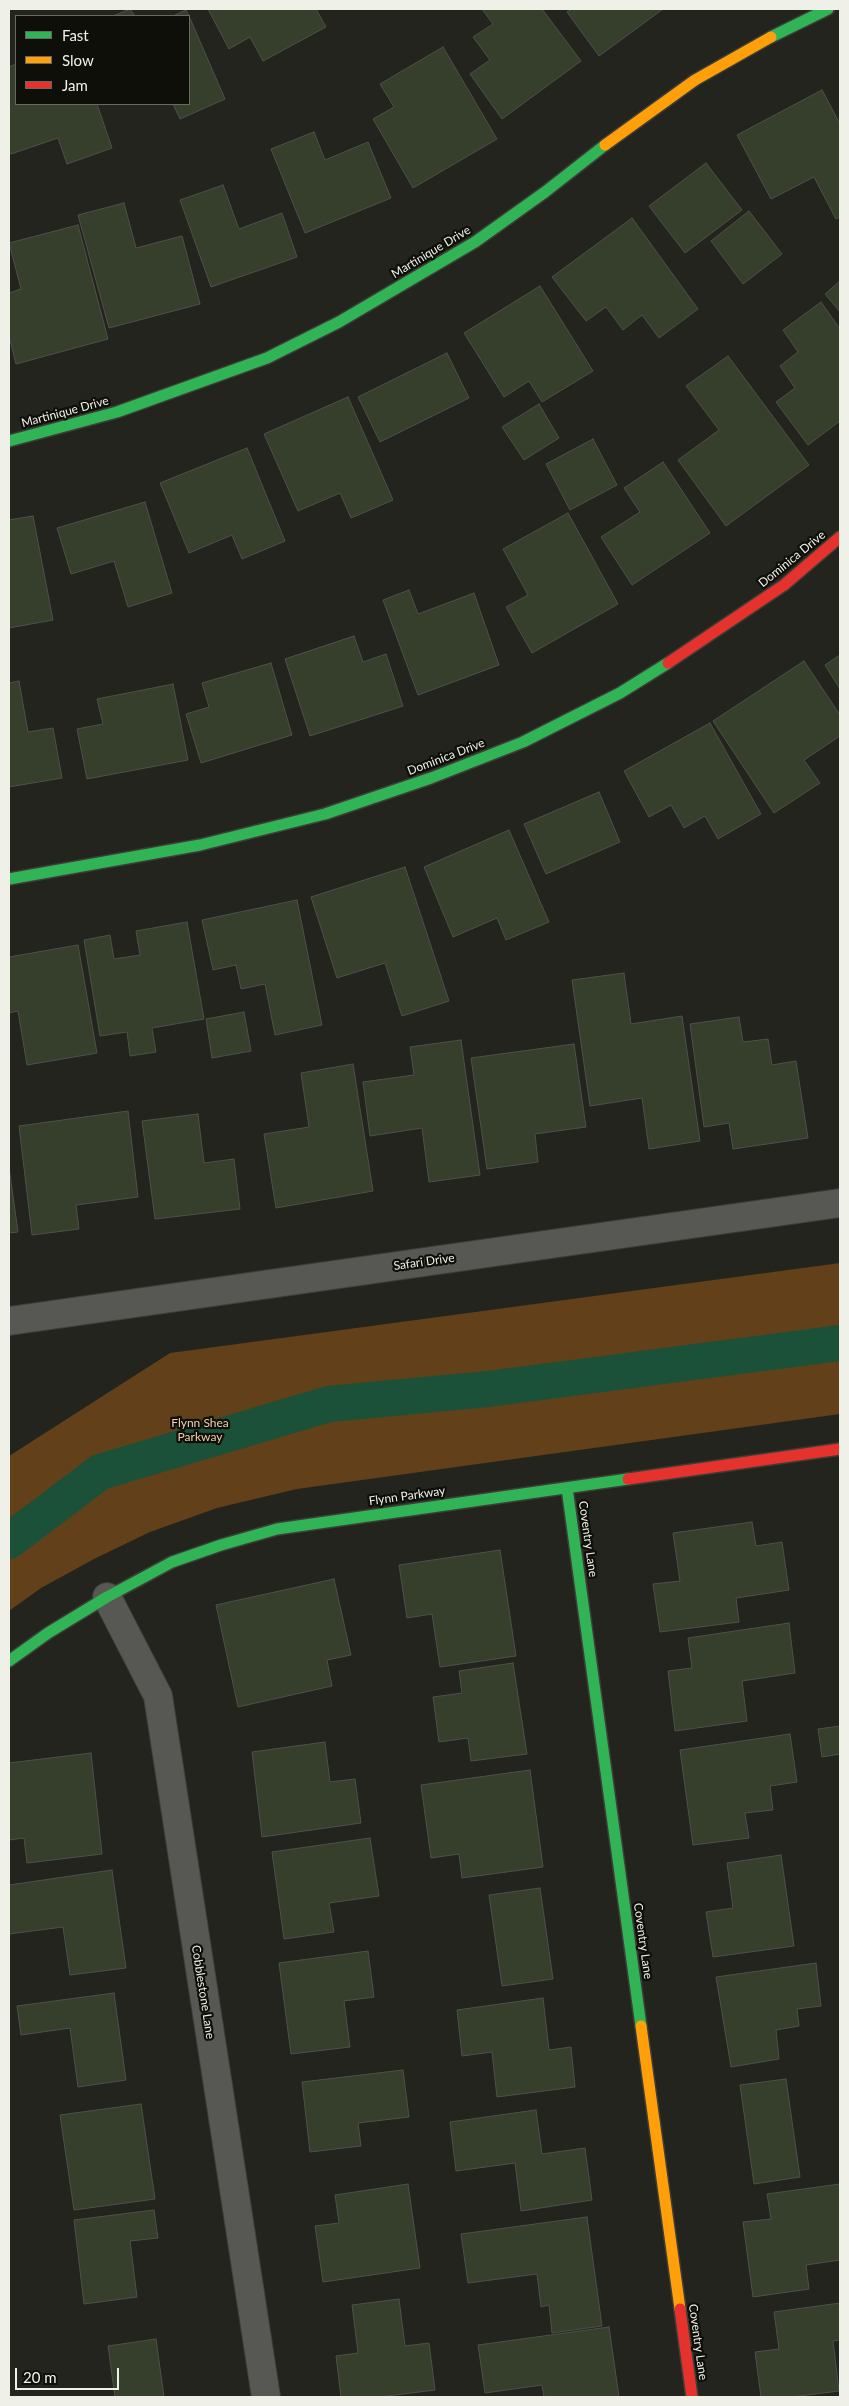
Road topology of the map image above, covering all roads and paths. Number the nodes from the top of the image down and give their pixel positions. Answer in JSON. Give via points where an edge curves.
{"nodes":[{"id":1,"x":828,"y":9,"type":"edge"},
{"id":2,"x":9,"y":441,"type":"edge"},
{"id":3,"x":840,"y":537,"type":"edge"},
{"id":4,"x":9,"y":879,"type":"edge"},
{"id":5,"x":840,"y":1204,"type":"edge"},
{"id":6,"x":9,"y":1321,"type":"edge"},
{"id":7,"x":840,"y":1449,"type":"edge"},
{"id":8,"x":567,"y":1488,"type":"junction"},
{"id":9,"x":107,"y":1597,"type":"junction"},
{"id":10,"x":9,"y":1661,"type":"edge"},
{"id":11,"x":266,"y":2397,"type":"edge"},
{"id":12,"x":692,"y":2397,"type":"edge"}],
"edges":[{"from":1,"to":2,"type":"street","name":"Martinique Drive","via":[[695,80],[634,122],[476,242],[339,322],[267,358],[189,388],[118,412]]},
{"from":3,"to":4,"type":"street","name":"Dominica Drive","via":[[784,585],[708,638],[620,693],[523,742],[325,814],[200,845]]},
{"from":5,"to":6,"type":"street","name":"Safari Drive"},
{"from":7,"to":8,"type":"street","name":"Flynn Parkway"},
{"from":8,"to":9,"type":"street","name":"Flynn Parkway","via":[[277,1529],[172,1562]]},
{"from":8,"to":12,"type":"street","name":"Coventry Lane"},
{"from":9,"to":10,"type":"street","name":"Flynn Parkway"},
{"from":9,"to":11,"type":"street","name":"Cobblestone Lane","via":[[158,1696]]}]}
